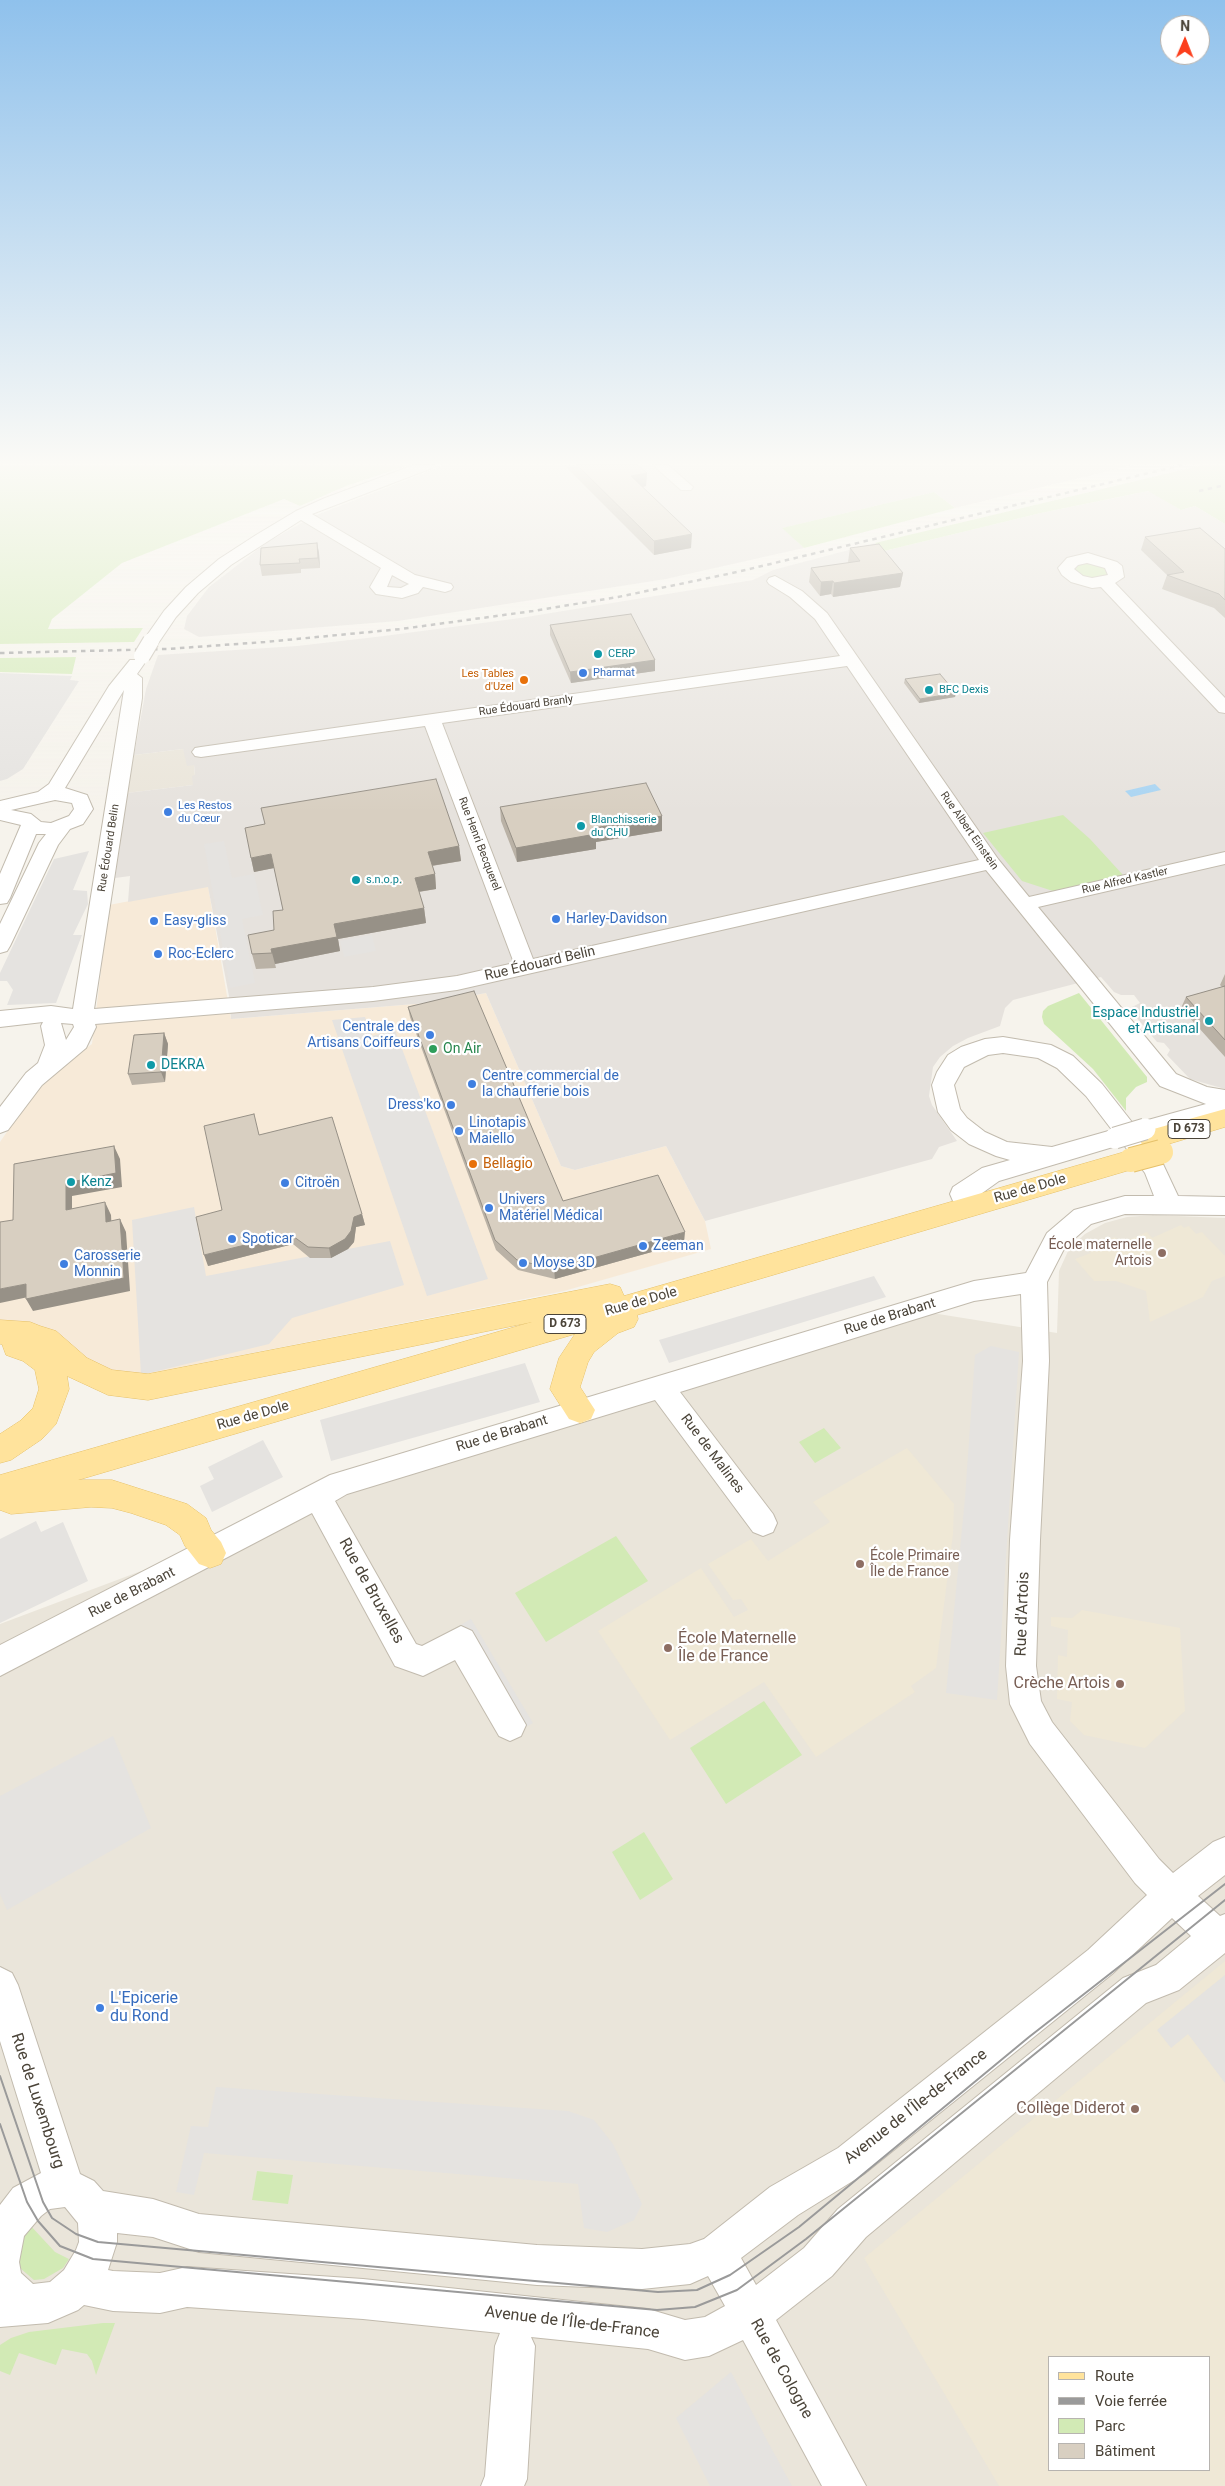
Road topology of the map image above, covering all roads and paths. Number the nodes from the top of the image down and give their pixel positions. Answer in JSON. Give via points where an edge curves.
{"nodes":[{"id":1,"x":203,"y":581,"type":"edge"},
{"id":2,"x":380,"y":581,"type":"edge"},
{"id":3,"x":775,"y":581,"type":"dead end"},
{"id":4,"x":419,"y":582,"type":"joint"},
{"id":5,"x":1105,"y":582,"type":"dead end"},
{"id":6,"x":445,"y":587,"type":"dead end"},
{"id":7,"x":146,"y":648,"type":"junction"},
{"id":8,"x":851,"y":660,"type":"junction"},
{"id":9,"x":133,"y":678,"type":"junction"},
{"id":10,"x":1225,"y":708,"type":"edge"},
{"id":11,"x":432,"y":720,"type":"junction"},
{"id":12,"x":201,"y":752,"type":"dead end"},
{"id":13,"x":74,"y":796,"type":"junction"},
{"id":14,"x":40,"y":798,"type":"junction"},
{"id":15,"x":0,"y":807,"type":"edge"},
{"id":16,"x":0,"y":814,"type":"edge"},
{"id":17,"x":81,"y":815,"type":"junction"},
{"id":18,"x":27,"y":822,"type":"junction"},
{"id":19,"x":112,"y":826,"type":"junction"},
{"id":20,"x":62,"y":827,"type":"junction"},
{"id":21,"x":1225,"y":858,"type":"edge"},
{"id":22,"x":991,"y":863,"type":"junction"},
{"id":23,"x":1225,"y":873,"type":"edge"},
{"id":24,"x":0,"y":898,"type":"edge"},
{"id":25,"x":1031,"y":911,"type":"junction"},
{"id":26,"x":0,"y":946,"type":"edge"},
{"id":27,"x":526,"y":968,"type":"junction"},
{"id":28,"x":82,"y":1018,"type":"junction"},
{"id":29,"x":0,"y":1019,"type":"edge"},
{"id":30,"x":52,"y":1026,"type":"junction"},
{"id":31,"x":0,"y":1031,"type":"edge"},
{"id":32,"x":49,"y":1064,"type":"junction"},
{"id":33,"x":1168,"y":1080,"type":"junction"},
{"id":34,"x":1225,"y":1098,"type":"edge"},
{"id":35,"x":1225,"y":1107,"type":"edge"},
{"id":36,"x":1225,"y":1118,"type":"edge"},
{"id":37,"x":0,"y":1124,"type":"edge"},
{"id":38,"x":1225,"y":1133,"type":"edge"},
{"id":39,"x":1138,"y":1140,"type":"junction"},
{"id":40,"x":1051,"y":1156,"type":"junction"},
{"id":41,"x":962,"y":1194,"type":"junction"},
{"id":42,"x":1169,"y":1205,"type":"junction"},
{"id":43,"x":1225,"y":1206,"type":"edge"},
{"id":44,"x":728,"y":1277,"type":"junction"},
{"id":45,"x":1034,"y":1282,"type":"junction"},
{"id":46,"x":619,"y":1293,"type":"junction"},
{"id":47,"x":0,"y":1332,"type":"edge"},
{"id":48,"x":0,"y":1346,"type":"edge"},
{"id":49,"x":660,"y":1386,"type":"junction"},
{"id":50,"x":580,"y":1410,"type":"junction"},
{"id":51,"x":0,"y":1450,"type":"edge"},
{"id":52,"x":0,"y":1473,"type":"edge"},
{"id":53,"x":0,"y":1489,"type":"edge"},
{"id":54,"x":317,"y":1495,"type":"junction"},
{"id":55,"x":0,"y":1501,"type":"edge"},
{"id":56,"x":763,"y":1523,"type":"dead end"},
{"id":57,"x":210,"y":1553,"type":"junction"},
{"id":58,"x":0,"y":1661,"type":"edge"},
{"id":59,"x":510,"y":1725,"type":"dead end"},
{"id":60,"x":1225,"y":1854,"type":"edge"},
{"id":61,"x":1172,"y":1895,"type":"junction"},
{"id":62,"x":1221,"y":1934,"type":"edge"},
{"id":63,"x":0,"y":1985,"type":"edge"},
{"id":64,"x":79,"y":2198,"type":"junction"},
{"id":65,"x":1,"y":2244,"type":"edge"},
{"id":66,"x":717,"y":2253,"type":"junction"},
{"id":67,"x":78,"y":2284,"type":"junction"},
{"id":68,"x":16,"y":2306,"type":"edge"},
{"id":69,"x":751,"y":2314,"type":"junction"},
{"id":70,"x":515,"y":2346,"type":"dead end"},
{"id":71,"x":502,"y":2486,"type":"edge"},
{"id":72,"x":845,"y":2486,"type":"edge"}],
"edges":[{"from":1,"to":7,"type":"street","via":[[177,606]]},
{"from":2,"to":4,"type":"street","via":[[378,587],[382,591],[402,593],[412,590]]},
{"from":3,"to":8,"type":"street","name":"Rue Albert Einstein","via":[[821,616]]},
{"from":4,"to":6,"type":"street"},
{"from":5,"to":10,"type":"street"},
{"from":7,"to":9,"type":"street"},
{"from":7,"to":14,"type":"street","via":[[115,690],[56,788]]},
{"from":8,"to":11,"type":"street","name":"Rue Édouard Branly"},
{"from":8,"to":22,"type":"street","name":"Rue Albert Einstein"},
{"from":9,"to":13,"type":"street"},
{"from":9,"to":19,"type":"street","name":"Rue Édouard Belin","via":[[133,698]]},
{"from":11,"to":12,"type":"street","name":"Rue Édouard Branly"},
{"from":11,"to":27,"type":"street","name":"Rue Henri Becquerel"},
{"from":13,"to":14,"type":"street","via":[[60,794]]},
{"from":13,"to":17,"type":"street","via":[[84,804]]},
{"from":14,"to":15,"type":"street"},
{"from":14,"to":18,"type":"street","via":[[26,809]]},
{"from":16,"to":18,"type":"street"},
{"from":17,"to":19,"type":"street"},
{"from":17,"to":20,"type":"street"},
{"from":18,"to":20,"type":"street","via":[[44,829]]},
{"from":18,"to":24,"type":"street"},
{"from":19,"to":28,"type":"street","name":"Rue Édouard Belin"},
{"from":20,"to":26,"type":"street","via":[[49,843]]},
{"from":21,"to":25,"type":"street","name":"Rue Alfred Kastler"},
{"from":22,"to":25,"type":"street","name":"Rue Albert Einstein"},
{"from":22,"to":27,"type":"street","name":"Rue Édouard Belin"},
{"from":23,"to":25,"type":"street","name":"Rue Alfred Kastler"},
{"from":25,"to":33,"type":"street","name":"Rue Albert Einstein"},
{"from":27,"to":28,"type":"street","name":"Rue Édouard Belin","via":[[457,983],[402,990]]},
{"from":28,"to":29,"type":"street","name":"Rue Édouard Belin","via":[[51,1014]]},
{"from":28,"to":30,"type":"street"},
{"from":28,"to":32,"type":"street","name":"Rue Édouard Belin","via":[[85,1026],[78,1042]]},
{"from":30,"to":31,"type":"street"},
{"from":30,"to":32,"type":"street","name":"Rue Édouard Belin","via":[[56,1045]]},
{"from":32,"to":37,"type":"street","name":"Rue Édouard Belin"},
{"from":33,"to":34,"type":"street","name":"Rue Albert Einstein","via":[[1204,1095]]},
{"from":33,"to":39,"type":"street","via":[[1166,1116]]},
{"from":35,"to":39,"type":"street","name":"Rue de Dole"},
{"from":36,"to":39,"type":"main road","name":"Rue de Dole","number":"D 673"},
{"from":38,"to":39,"type":"main road","name":"Rue de Dole","number":"D 673"},
{"from":39,"to":40,"type":"street","name":"Rue de Dole"},
{"from":39,"to":40,"type":"street","name":"Rue de Dole","via":[[1076,1070],[1043,1051],[994,1046],[969,1052],[956,1061],[943,1085],[947,1105],[959,1124],[977,1138],[1004,1150]]},
{"from":39,"to":41,"type":"main road","name":"Rue de Dole","number":"D 673"},
{"from":39,"to":42,"type":"street","via":[[1162,1184]]},
{"from":39,"to":44,"type":"main road","name":"Rue de Dole","number":"D 673"},
{"from":40,"to":41,"type":"street","name":"Rue de Dole","via":[[991,1174]]},
{"from":41,"to":46,"type":"main road","name":"Rue de Dole","number":"D 673"},
{"from":42,"to":43,"type":"street"},
{"from":42,"to":45,"type":"street","via":[[1126,1205],[1083,1218],[1056,1240]]},
{"from":44,"to":50,"type":"main road","via":[[608,1325],[584,1343],[574,1358],[565,1389]]},
{"from":44,"to":53,"type":"main road","name":"Rue de Dole","number":"D 673"},
{"from":45,"to":49,"type":"street","name":"Rue de Brabant","via":[[974,1291]]},
{"from":45,"to":61,"type":"street","name":"Rue d'Artois","via":[[1036,1361],[1021,1666],[1026,1704],[1042,1733],[1075,1778],[1147,1871]]},
{"from":46,"to":47,"type":"main road","via":[[148,1387],[108,1382],[77,1367],[46,1340],[30,1334]]},
{"from":46,"to":52,"type":"main road","name":"Rue de Dole","number":"D 673"},
{"from":48,"to":51,"type":"main road","via":[[17,1346],[46,1362],[54,1389],[45,1415],[31,1430]]},
{"from":49,"to":50,"type":"street","name":"Rue de Brabant"},
{"from":49,"to":56,"type":"street","name":"Rue de Malines"},
{"from":50,"to":54,"type":"street","name":"Rue de Brabant","via":[[366,1475]]},
{"from":54,"to":57,"type":"street","name":"Rue de Brabant"},
{"from":54,"to":59,"type":"street","name":"Rue de Bruxelles","via":[[406,1655],[423,1661],[461,1641]]},
{"from":55,"to":57,"type":"main road","via":[[112,1494],[176,1514],[195,1528],[196,1536]]},
{"from":57,"to":58,"type":"street","name":"Rue de Brabant"},
{"from":60,"to":61,"type":"street","name":"Avenue de l’Île-de-France"},
{"from":61,"to":62,"type":"street","name":"Rue d'Artois"},
{"from":61,"to":66,"type":"street","name":"Avenue de l’Île-de-France","via":[[1100,1962],[851,2161],[784,2201]]},
{"from":62,"to":69,"type":"street","name":"Avenue de l’Île-de-France","via":[[1167,1978],[1135,1990],[852,2223],[818,2262]]},
{"from":63,"to":64,"type":"street","name":"Rue de Luxembourg"},
{"from":64,"to":65,"type":"street","via":[[46,2191],[27,2202],[17,2212]]},
{"from":64,"to":66,"type":"street","name":"Avenue de l’Île-de-France","via":[[129,2216],[153,2218],[199,2233],[537,2265],[642,2269],[690,2264]]},
{"from":64,"to":67,"type":"street","via":[[97,2223],[98,2242],[93,2259]]},
{"from":65,"to":68,"type":"street","via":[[4,2283],[16,2298]]},
{"from":66,"to":69,"type":"street","name":"Rue de Cologne"},
{"from":67,"to":68,"type":"street","via":[[64,2296],[48,2303]]},
{"from":67,"to":69,"type":"street","name":"Avenue de l’Île-de-France","via":[[122,2291],[160,2293],[187,2287],[363,2300],[648,2329],[685,2340],[709,2336]]},
{"from":69,"to":72,"type":"street","name":"Rue de Cologne"},
{"from":70,"to":71,"type":"street","via":[[506,2478]]}]}
